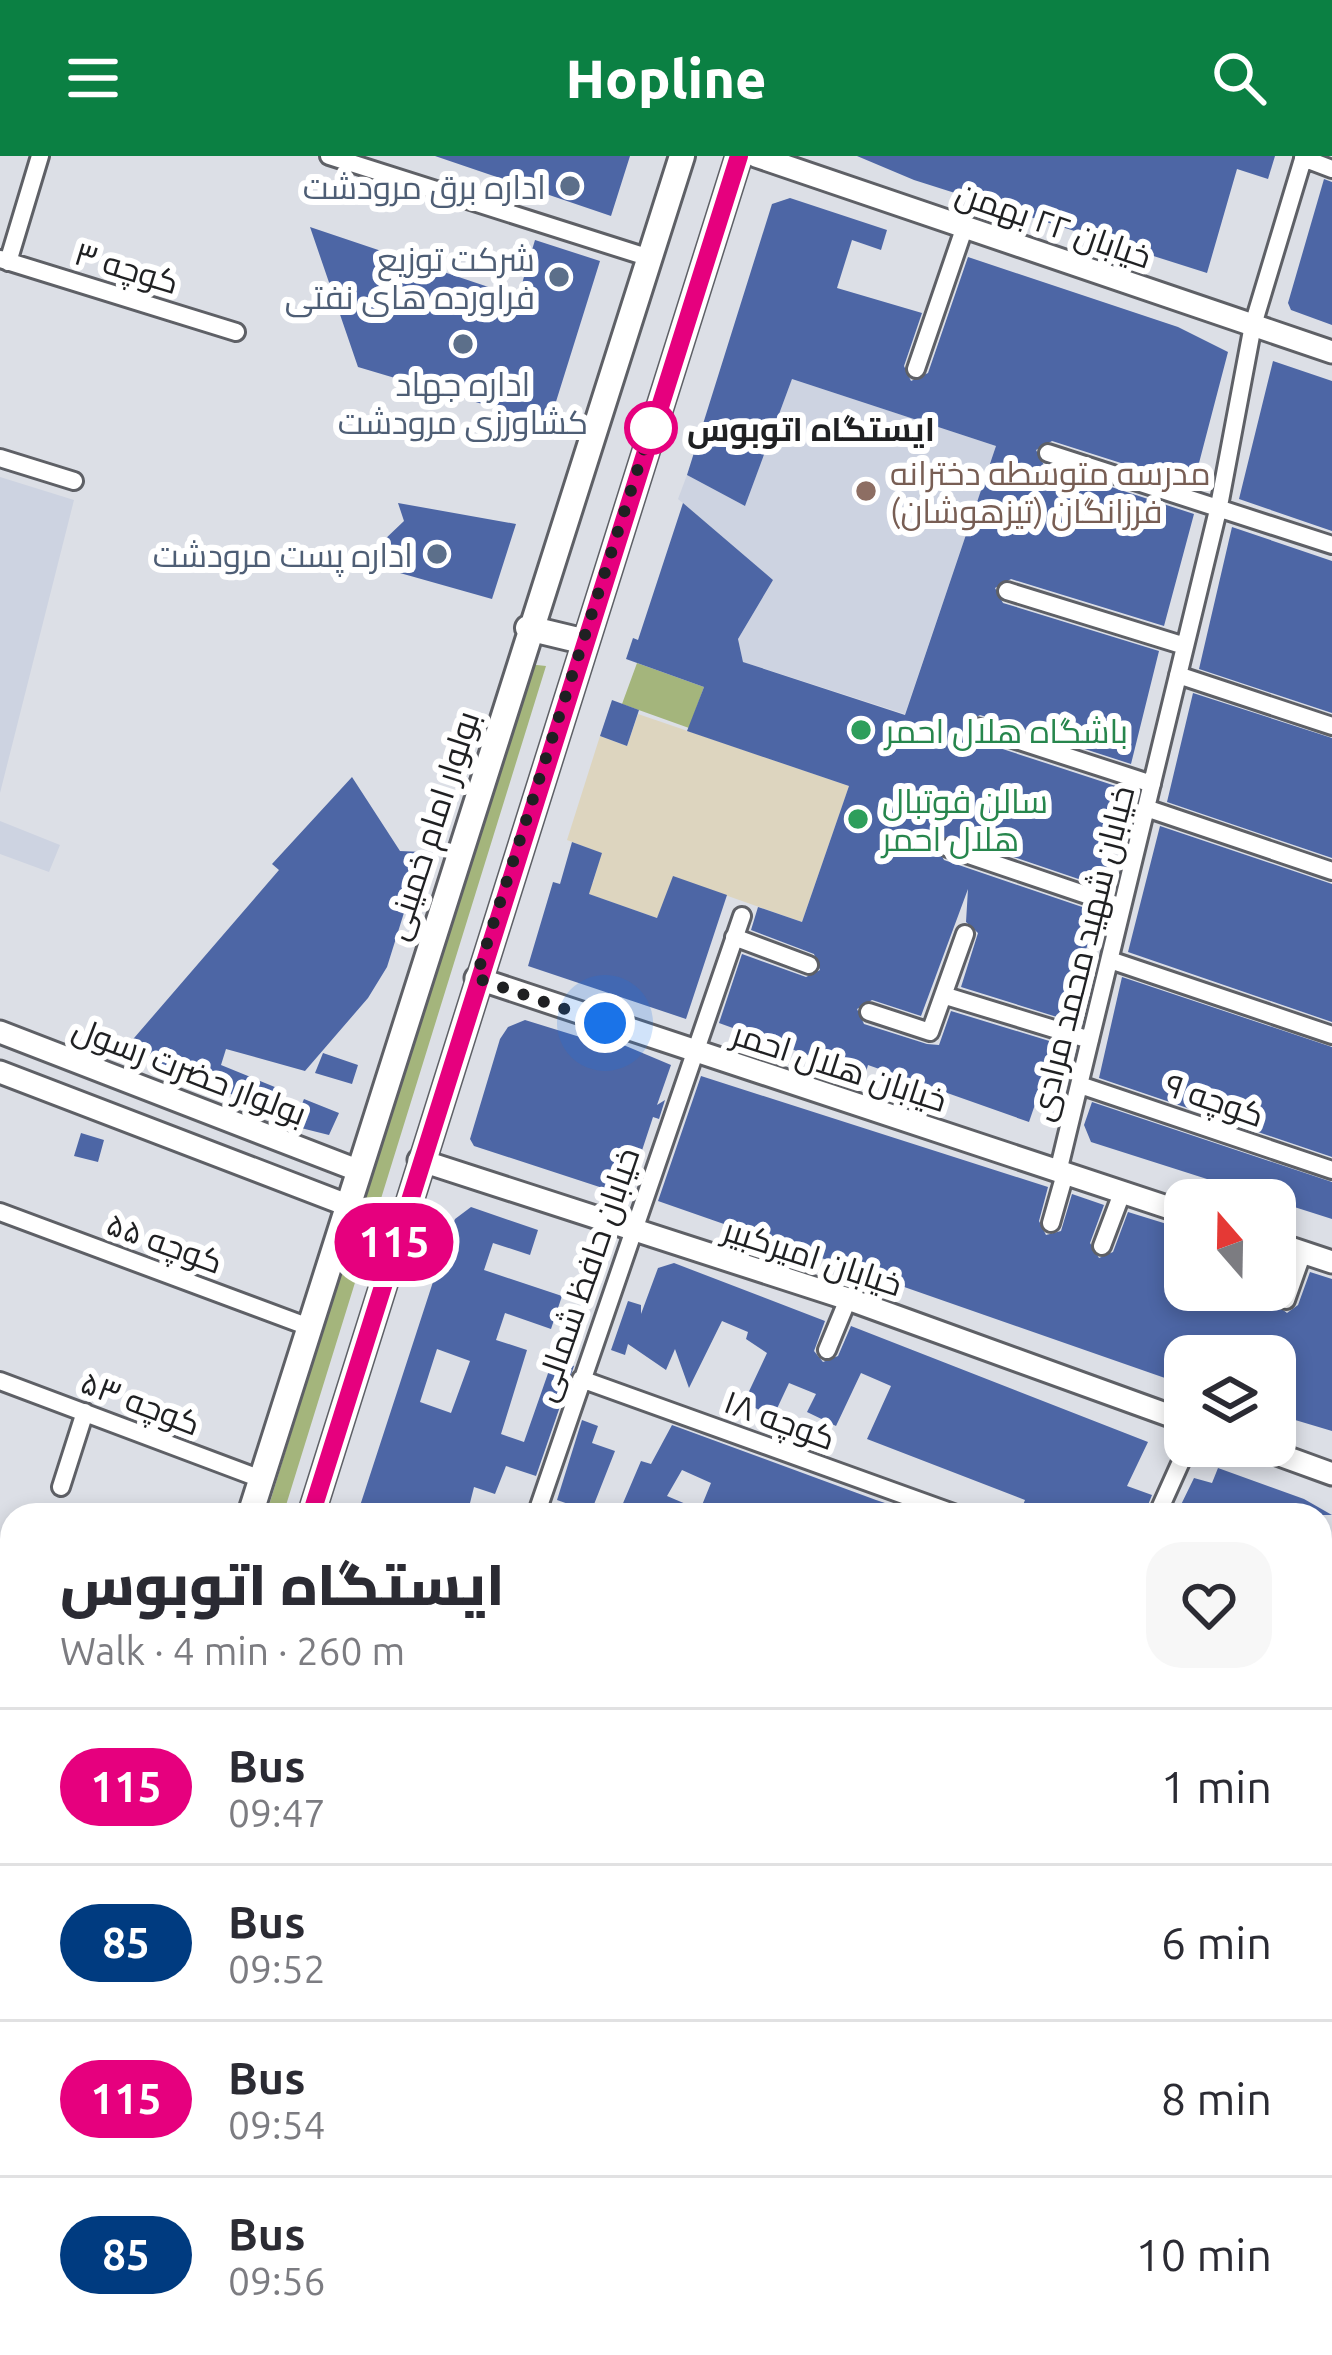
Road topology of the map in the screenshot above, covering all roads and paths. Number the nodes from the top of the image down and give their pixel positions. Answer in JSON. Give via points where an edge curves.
{"nodes":[{"id":1,"x":40,"y":156,"type":"edge"},
{"id":2,"x":329,"y":156,"type":"edge"},
{"id":3,"x":682,"y":156,"type":"edge"},
{"id":4,"x":739,"y":156,"type":"edge"},
{"id":5,"x":756,"y":156,"type":"edge"},
{"id":6,"x":1303,"y":157,"type":"edge"},
{"id":7,"x":1332,"y":169,"type":"edge"},
{"id":8,"x":964,"y":229,"type":"junction"},
{"id":9,"x":650,"y":258,"type":"junction"},
{"id":10,"x":4,"y":261,"type":"edge"},
{"id":11,"x":1253,"y":325,"type":"junction"},
{"id":12,"x":236,"y":332,"type":"dead end"},
{"id":13,"x":1332,"y":352,"type":"edge"},
{"id":14,"x":916,"y":369,"type":"dead end"},
{"id":15,"x":1048,"y":453,"type":"dead end"},
{"id":16,"x":0,"y":458,"type":"edge"},
{"id":17,"x":74,"y":481,"type":"dead end"},
{"id":18,"x":1219,"y":506,"type":"junction"},
{"id":19,"x":1332,"y":544,"type":"edge"},
{"id":20,"x":1007,"y":591,"type":"dead end"},
{"id":21,"x":528,"y":628,"type":"junction"},
{"id":22,"x":582,"y":641,"type":"junction"},
{"id":23,"x":1185,"y":646,"type":"junction"},
{"id":24,"x":1178,"y":675,"type":"junction"},
{"id":25,"x":976,"y":727,"type":"dead end"},
{"id":26,"x":1332,"y":727,"type":"edge"},
{"id":27,"x":1152,"y":784,"type":"junction"},
{"id":28,"x":1146,"y":808,"type":"junction"},
{"id":29,"x":948,"y":848,"type":"dead end"},
{"id":30,"x":1332,"y":871,"type":"edge"},
{"id":31,"x":1122,"y":907,"type":"junction"},
{"id":32,"x":742,"y":916,"type":"dead end"},
{"id":33,"x":965,"y":934,"type":"dead end"},
{"id":34,"x":734,"y":937,"type":"junction"},
{"id":35,"x":1110,"y":960,"type":"junction"},
{"id":36,"x":809,"y":965,"type":"dead end"},
{"id":37,"x":476,"y":978,"type":"junction"},
{"id":38,"x":946,"y":996,"type":"junction"},
{"id":39,"x":869,"y":1012,"type":"dead end"},
{"id":40,"x":0,"y":1032,"type":"edge"},
{"id":41,"x":1332,"y":1035,"type":"edge"},
{"id":42,"x":1090,"y":1040,"type":"junction"},
{"id":43,"x":692,"y":1052,"type":"junction"},
{"id":44,"x":0,"y":1072,"type":"edge"},
{"id":45,"x":1079,"y":1084,"type":"junction"},
{"id":46,"x":328,"y":1158,"type":"junction"},
{"id":47,"x":419,"y":1160,"type":"junction"},
{"id":48,"x":357,"y":1170,"type":"junction"},
{"id":49,"x":1332,"y":1170,"type":"edge"},
{"id":50,"x":1062,"y":1173,"type":"junction"},
{"id":51,"x":314,"y":1192,"type":"junction"},
{"id":52,"x":1122,"y":1193,"type":"junction"},
{"id":53,"x":347,"y":1205,"type":"junction"},
{"id":54,"x":1164,"y":1206,"type":"edge"},
{"id":55,"x":0,"y":1213,"type":"edge"},
{"id":56,"x":1051,"y":1223,"type":"dead end"},
{"id":57,"x":630,"y":1233,"type":"junction"},
{"id":58,"x":1102,"y":1246,"type":"dead end"},
{"id":59,"x":1296,"y":1250,"type":"edge"},
{"id":60,"x":1303,"y":1252,"type":"junction"},
{"id":61,"x":1332,"y":1262,"type":"edge"},
{"id":62,"x":1296,"y":1272,"type":"edge"},
{"id":63,"x":848,"y":1299,"type":"junction"},
{"id":64,"x":309,"y":1328,"type":"junction"},
{"id":65,"x":827,"y":1350,"type":"dead end"},
{"id":66,"x":581,"y":1379,"type":"junction"},
{"id":67,"x":0,"y":1381,"type":"edge"},
{"id":68,"x":85,"y":1412,"type":"junction"},
{"id":69,"x":1164,"y":1412,"type":"edge"},
{"id":70,"x":1296,"y":1461,"type":"edge"},
{"id":71,"x":1179,"y":1467,"type":"edge"},
{"id":72,"x":1332,"y":1474,"type":"edge"},
{"id":73,"x":261,"y":1479,"type":"junction"},
{"id":74,"x":62,"y":1487,"type":"dead end"},
{"id":75,"x":254,"y":1503,"type":"edge"},
{"id":76,"x":315,"y":1503,"type":"edge"},
{"id":77,"x":540,"y":1503,"type":"edge"},
{"id":78,"x":926,"y":1503,"type":"edge"},
{"id":79,"x":1162,"y":1503,"type":"edge"}],
"edges":[{"from":1,"to":10,"type":"street"},
{"from":2,"to":9,"type":"street"},
{"from":3,"to":9,"type":"main road","name":"بولوار امام خمینی"},
{"from":4,"to":22,"type":"main road"},
{"from":5,"to":8,"type":"street","name":"خیابان ۲۲ بهمن"},
{"from":6,"to":7,"type":"street"},
{"from":6,"to":11,"type":"street","name":"خیابان شهید محمد مرادی"},
{"from":8,"to":11,"type":"street","name":"خیابان ۲۲ بهمن"},
{"from":8,"to":14,"type":"street"},
{"from":9,"to":21,"type":"main road","name":"بولوار امام خمینی"},
{"from":10,"to":12,"type":"street","name":"کوچه ۳"},
{"from":11,"to":13,"type":"street","name":"خیابان ۲۲ بهمن"},
{"from":11,"to":18,"type":"street","name":"خیابان شهید محمد مرادی"},
{"from":15,"to":18,"type":"street"},
{"from":16,"to":17,"type":"street"},
{"from":18,"to":19,"type":"street"},
{"from":18,"to":23,"type":"street","name":"خیابان شهید محمد مرادی"},
{"from":20,"to":23,"type":"street"},
{"from":21,"to":22,"type":"main road"},
{"from":21,"to":48,"type":"main road","name":"بولوار امام خمینی"},
{"from":22,"to":37,"type":"main road"},
{"from":23,"to":24,"type":"street","name":"خیابان شهید محمد مرادی"},
{"from":24,"to":26,"type":"street"},
{"from":24,"to":27,"type":"street","name":"خیابان شهید محمد مرادی"},
{"from":25,"to":27,"type":"street"},
{"from":27,"to":28,"type":"street","name":"خیابان شهید محمد مرادی"},
{"from":28,"to":30,"type":"street"},
{"from":28,"to":31,"type":"street","name":"خیابان شهید محمد مرادی"},
{"from":29,"to":31,"type":"street"},
{"from":31,"to":35,"type":"street","name":"خیابان شهید محمد مرادی"},
{"from":32,"to":34,"type":"street","name":"خیابان حافظ شمالی"},
{"from":33,"to":38,"type":"street"},
{"from":34,"to":36,"type":"street"},
{"from":34,"to":43,"type":"street","name":"خیابان حافظ شمالی"},
{"from":35,"to":41,"type":"street"},
{"from":35,"to":42,"type":"street","name":"خیابان شهید محمد مرادی"},
{"from":37,"to":43,"type":"street","name":"خیابان هلال احمر"},
{"from":37,"to":47,"type":"main road"},
{"from":38,"to":39,"type":"street","via":[[930,1033]]},
{"from":38,"to":42,"type":"street"},
{"from":40,"to":46,"type":"street","name":"بولوار حضرت رسول"},
{"from":42,"to":45,"type":"street","name":"خیابان شهید محمد مرادی"},
{"from":43,"to":50,"type":"street","name":"خیابان هلال احمر"},
{"from":43,"to":57,"type":"street","name":"خیابان حافظ شمالی"},
{"from":44,"to":51,"type":"street"},
{"from":45,"to":49,"type":"street","name":"کوچه ۹"},
{"from":45,"to":50,"type":"street","name":"خیابان شهید محمد مرادی"},
{"from":46,"to":48,"type":"street","name":"بولوار حضرت رسول"},
{"from":46,"to":51,"type":"street"},
{"from":47,"to":57,"type":"street","name":"خیابان امیرکبیر"},
{"from":47,"to":76,"type":"main road"},
{"from":48,"to":53,"type":"main road","name":"بولوار امام خمینی"},
{"from":50,"to":52,"type":"street","name":"خیابان هلال احمر"},
{"from":50,"to":56,"type":"street","name":"خیابان شهید محمد مرادی"},
{"from":51,"to":53,"type":"street"},
{"from":52,"to":54,"type":"street","name":"خیابان هلال احمر"},
{"from":52,"to":58,"type":"street"},
{"from":53,"to":64,"type":"main road","name":"بولوار امام خمینی"},
{"from":55,"to":64,"type":"street","name":"کوچه ۵۵"},
{"from":57,"to":63,"type":"street","name":"خیابان امیرکبیر"},
{"from":57,"to":66,"type":"street","name":"خیابان حافظ شمالی"},
{"from":59,"to":60,"type":"street"},
{"from":60,"to":61,"type":"street"},
{"from":60,"to":62,"type":"street"},
{"from":63,"to":65,"type":"street"},
{"from":63,"to":69,"type":"street","name":"خیابان امیرکبیر"},
{"from":64,"to":73,"type":"main road","name":"بولوار امام خمینی"},
{"from":66,"to":77,"type":"street","name":"خیابان حافظ شمالی"},
{"from":66,"to":78,"type":"street","name":"کوچه ۱۸"},
{"from":67,"to":68,"type":"street","name":"کوچه ۵۳"},
{"from":68,"to":73,"type":"street","name":"کوچه ۵۳"},
{"from":68,"to":74,"type":"street"},
{"from":70,"to":72,"type":"street"},
{"from":71,"to":79,"type":"street"},
{"from":73,"to":75,"type":"main road","name":"بولوار امام خمینی"}]}
